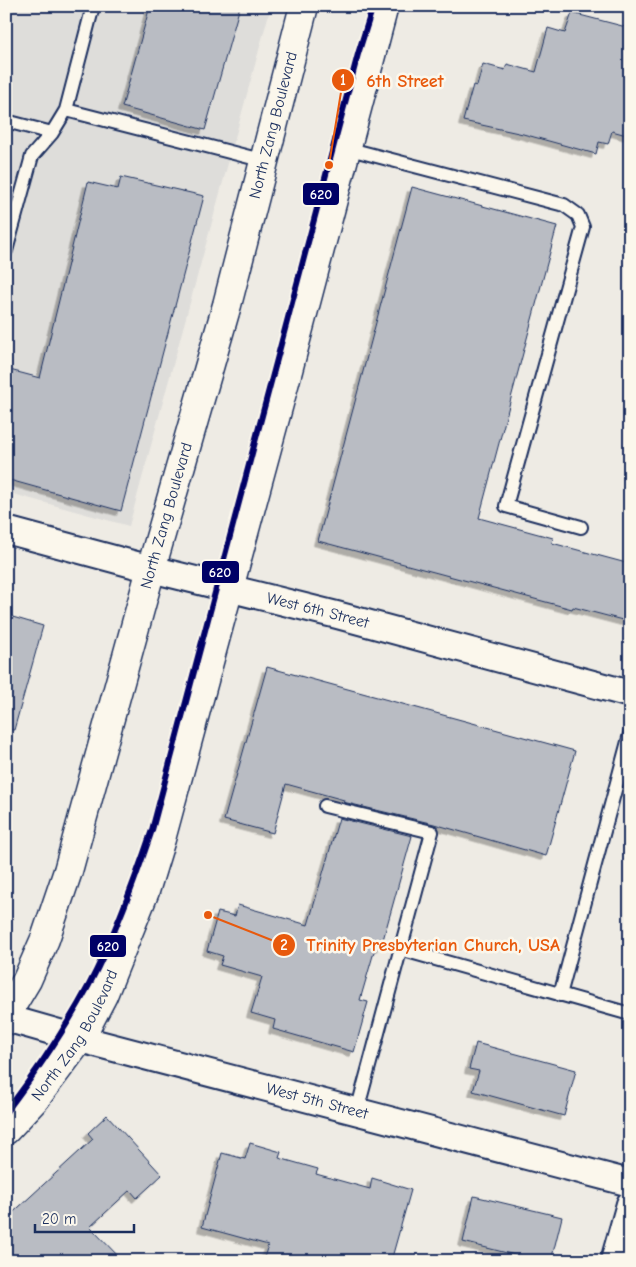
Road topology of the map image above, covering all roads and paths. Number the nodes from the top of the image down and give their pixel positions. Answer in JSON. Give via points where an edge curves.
{"nodes":[{"id":1,"x":93,"y":6,"type":"edge"},
{"id":2,"x":304,"y":6,"type":"edge"},
{"id":3,"x":384,"y":6,"type":"edge"},
{"id":4,"x":66,"y":110,"type":"junction"},
{"id":5,"x":6,"y":121,"type":"edge"},
{"id":6,"x":52,"y":133,"type":"junction"},
{"id":7,"x":346,"y":148,"type":"junction"},
{"id":8,"x":265,"y":161,"type":"junction"},
{"id":9,"x":6,"y":251,"type":"edge"},
{"id":10,"x":581,"y":527,"type":"dead end"},
{"id":11,"x":6,"y":530,"type":"edge"},
{"id":12,"x":151,"y":569,"type":"junction"},
{"id":13,"x":229,"y":589,"type":"junction"},
{"id":14,"x":630,"y":694,"type":"edge"},
{"id":15,"x":630,"y":734,"type":"edge"},
{"id":16,"x":325,"y":806,"type":"dead end"},
{"id":17,"x":400,"y":950,"type":"junction"},
{"id":18,"x":560,"y":994,"type":"junction"},
{"id":19,"x":630,"y":1014,"type":"edge"},
{"id":20,"x":6,"y":1017,"type":"edge"},
{"id":21,"x":80,"y":1039,"type":"junction"},
{"id":22,"x":357,"y":1111,"type":"junction"},
{"id":23,"x":6,"y":1130,"type":"edge"},
{"id":24,"x":630,"y":1183,"type":"edge"},
{"id":25,"x":630,"y":1204,"type":"edge"},
{"id":26,"x":614,"y":1261,"type":"edge"}],
"edges":[{"from":1,"to":4,"type":"lane"},
{"from":2,"to":8,"type":"main road","name":"North Zang Boulevard"},
{"from":3,"to":7,"type":"main road","name":"North Zang Boulevard"},
{"from":4,"to":6,"type":"lane"},
{"from":4,"to":8,"type":"lane"},
{"from":5,"to":6,"type":"lane"},
{"from":6,"to":9,"type":"lane","via":[[32,156]]},
{"from":7,"to":10,"type":"lane","via":[[564,205],[578,214],[583,227],[506,506]]},
{"from":7,"to":13,"type":"main road","name":"North Zang Boulevard"},
{"from":8,"to":12,"type":"main road","name":"North Zang Boulevard"},
{"from":11,"to":12,"type":"street","name":"West 6th Street"},
{"from":12,"to":13,"type":"street","name":"West 6th Street"},
{"from":12,"to":20,"type":"main road","name":"North Zang Boulevard","via":[[68,871],[45,939]]},
{"from":13,"to":14,"type":"street","name":"West 6th Street"},
{"from":13,"to":21,"type":"main road","name":"North Zang Boulevard","via":[[145,891],[104,995]]},
{"from":15,"to":18,"type":"lane"},
{"from":16,"to":17,"type":"lane","via":[[432,832]]},
{"from":17,"to":18,"type":"lane"},
{"from":17,"to":22,"type":"lane"},
{"from":18,"to":19,"type":"lane"},
{"from":20,"to":21,"type":"street","name":"West 5th Street"},
{"from":21,"to":22,"type":"street","name":"West 5th Street"},
{"from":21,"to":23,"type":"main road","name":"North Zang Boulevard","via":[[35,1099]]},
{"from":22,"to":24,"type":"street","name":"West 5th Street"},
{"from":25,"to":26,"type":"street"}]}
